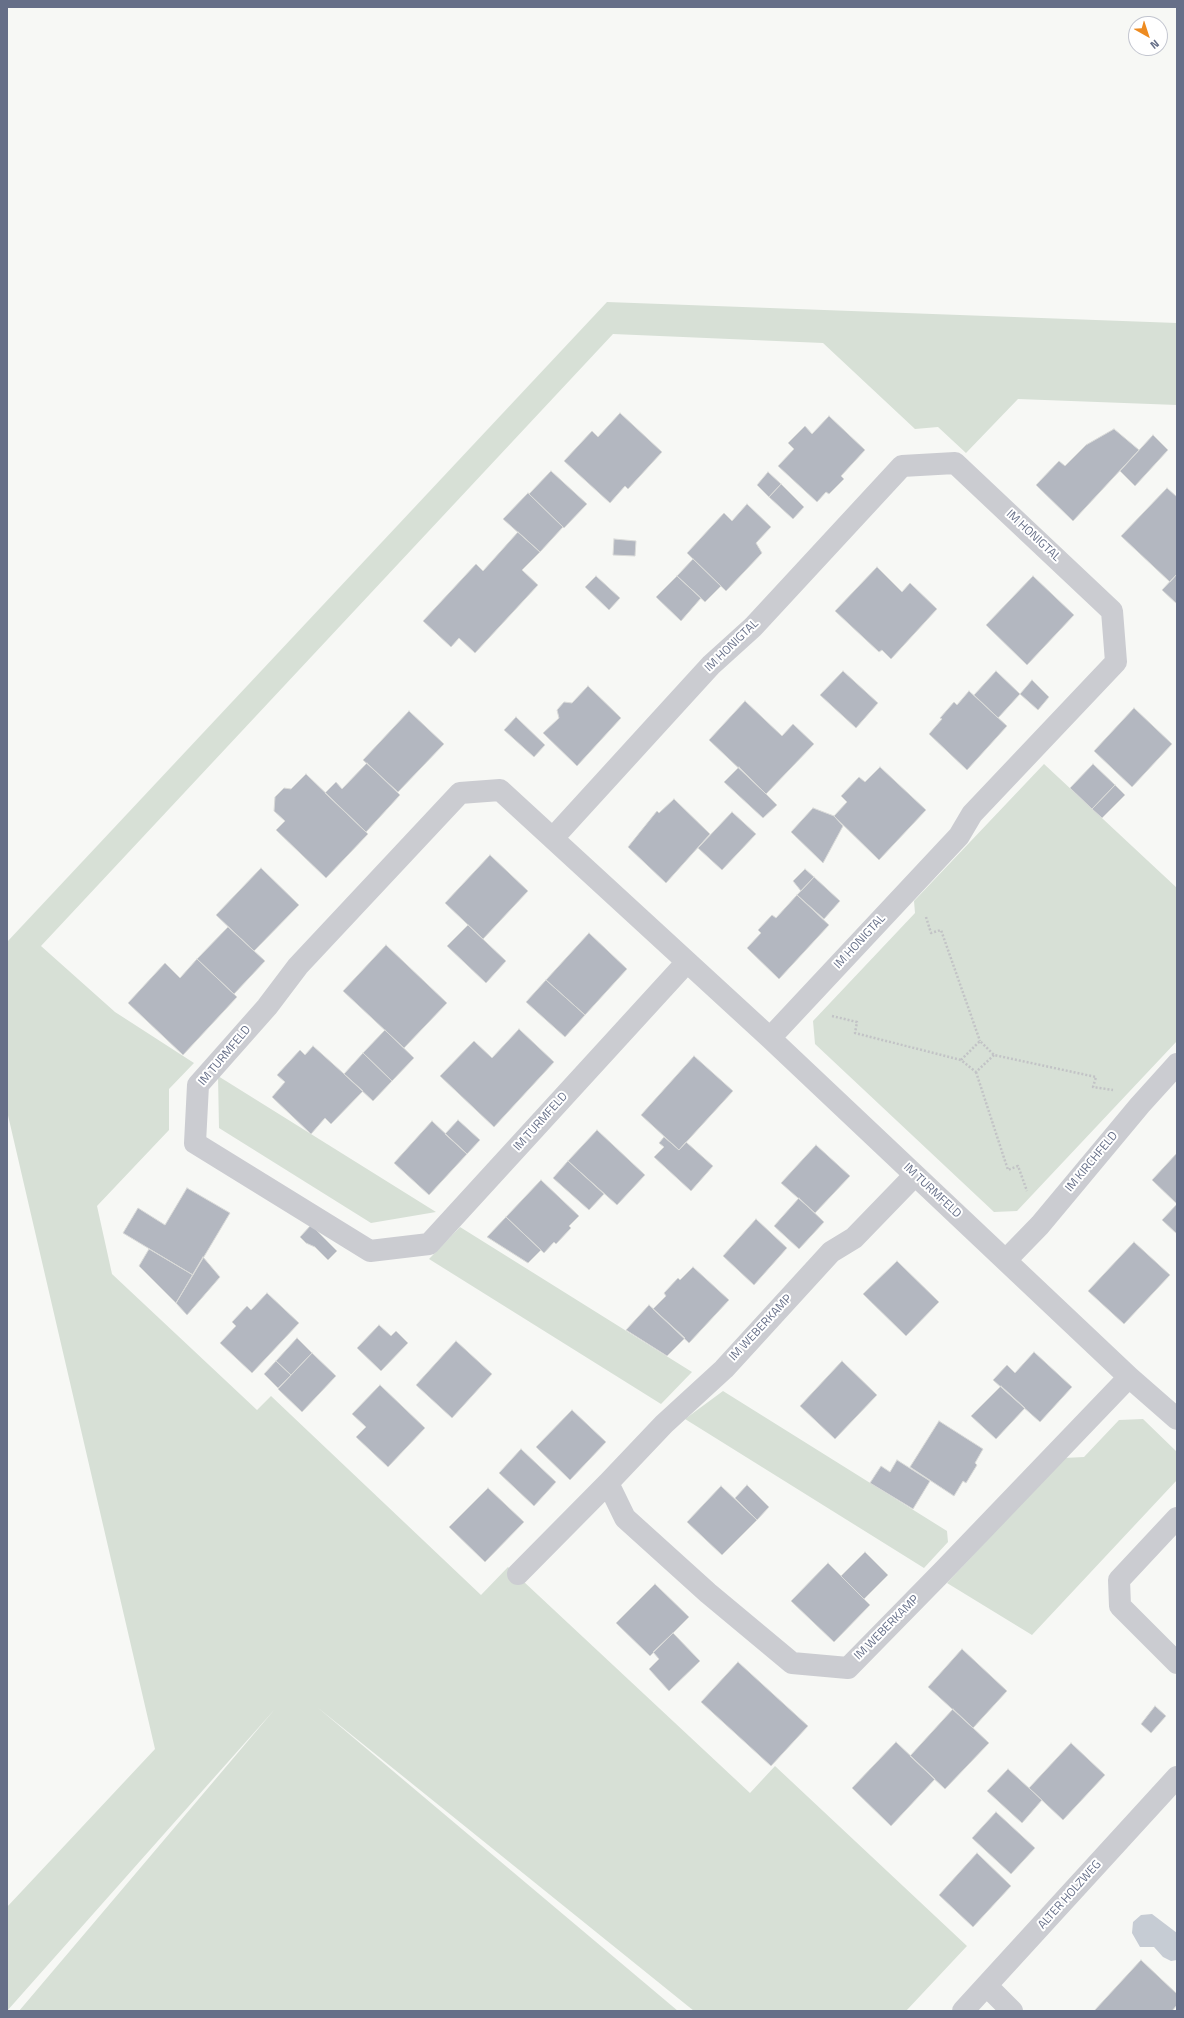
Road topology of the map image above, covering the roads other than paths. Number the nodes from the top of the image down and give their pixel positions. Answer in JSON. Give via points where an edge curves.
{"nodes":[{"id":1,"x":553,"y":838,"type":"junction"},
{"id":2,"x":687,"y":962,"type":"junction"},
{"id":3,"x":770,"y":1038,"type":"junction"},
{"id":4,"x":1177,"y":1064,"type":"edge"},
{"id":5,"x":915,"y":1175,"type":"junction"},
{"id":6,"x":1006,"y":1260,"type":"junction"},
{"id":7,"x":1129,"y":1377,"type":"junction"},
{"id":8,"x":1177,"y":1419,"type":"edge"},
{"id":9,"x":608,"y":1483,"type":"junction"},
{"id":10,"x":1177,"y":1518,"type":"edge"},
{"id":11,"x":518,"y":1574,"type":"dead end"},
{"id":12,"x":1177,"y":1663,"type":"edge"},
{"id":13,"x":1177,"y":1778,"type":"edge"},
{"id":14,"x":987,"y":1986,"type":"junction"},
{"id":15,"x":963,"y":2011,"type":"edge"},
{"id":16,"x":1012,"y":2011,"type":"edge"}],
"edges":[{"from":1,"to":2,"type":"street","name":"IM TURMFELD"},
{"from":1,"to":2,"type":"street","name":"IM TURMFELD","via":[[500,790],[460,793],[298,966],[267,1007],[198,1085],[195,1143],[370,1251],[429,1244]]},
{"from":1,"to":3,"type":"street","name":"IM HONIGTAL","via":[[711,665],[753,627],[902,466],[955,463],[1112,611],[1116,662],[972,814],[959,836]]},
{"from":2,"to":3,"type":"street","name":"IM TURMFELD"},
{"from":3,"to":5,"type":"street","name":"IM TURMFELD"},
{"from":4,"to":6,"type":"street","name":"IM KIRCHFELD","via":[[1040,1225]]},
{"from":5,"to":6,"type":"street","name":"IM TURMFELD"},
{"from":5,"to":9,"type":"street","name":"IM WEBERKAMP","via":[[854,1238],[831,1252],[724,1369],[664,1424]]},
{"from":6,"to":7,"type":"street","name":"IM TURMFELD"},
{"from":7,"to":8,"type":"street","name":"IM TURMFELD"},
{"from":7,"to":9,"type":"street","name":"IM WEBERKAMP","via":[[848,1668],[792,1663],[708,1594],[625,1518]]},
{"from":9,"to":11,"type":"street","name":"IM WEBERKAMP"},
{"from":10,"to":12,"type":"street","via":[[1119,1580],[1120,1606]]},
{"from":13,"to":14,"type":"street","name":"ALTER HOLZWEG"},
{"from":14,"to":15,"type":"street","name":"ALTER HOLZWEG"},
{"from":14,"to":16,"type":"street"}]}
